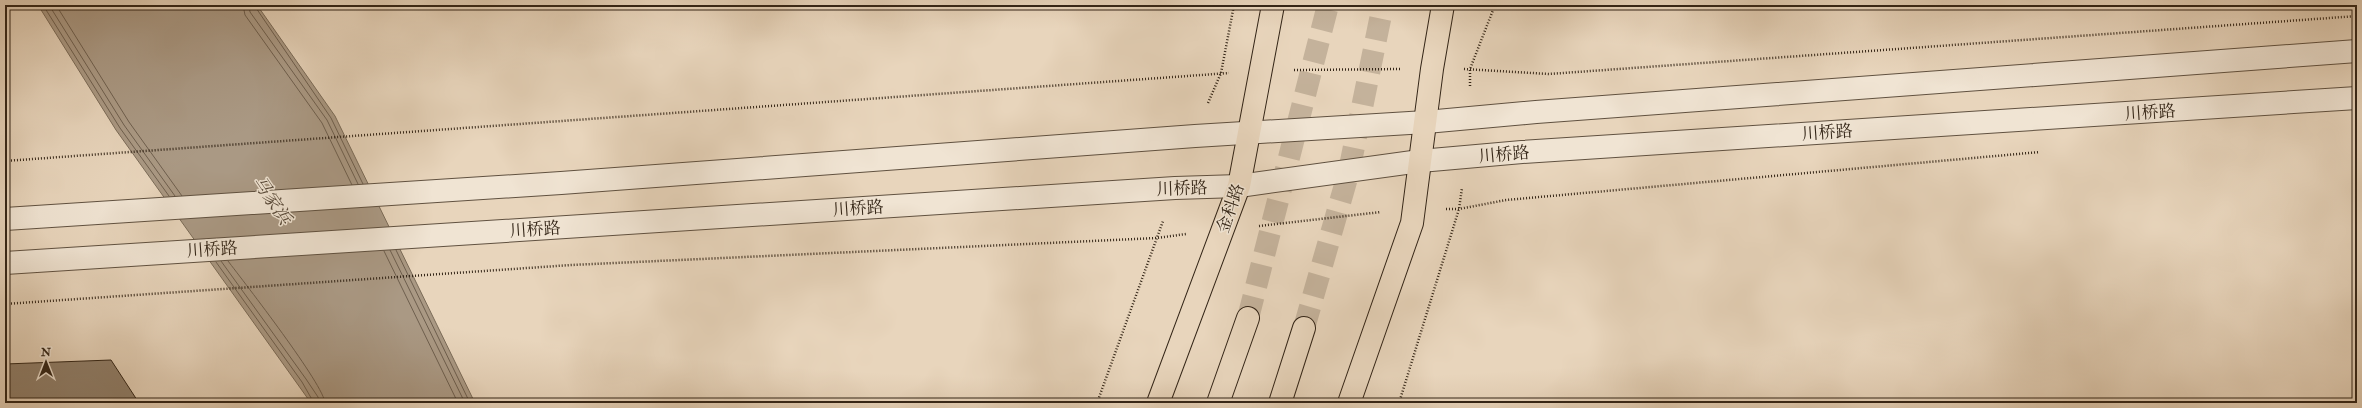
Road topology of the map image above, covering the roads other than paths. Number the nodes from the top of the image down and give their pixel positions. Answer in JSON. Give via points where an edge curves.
{"nodes":[{"id":1,"x":1273,"y":5,"type":"edge"},
{"id":2,"x":1443,"y":5,"type":"edge"},
{"id":3,"x":2357,"y":52,"type":"edge"},
{"id":4,"x":2357,"y":98,"type":"edge"},
{"id":5,"x":1426,"y":122,"type":"junction"},
{"id":6,"x":1249,"y":134,"type":"junction"},
{"id":7,"x":1420,"y":161,"type":"junction"},
{"id":8,"x":1239,"y":186,"type":"junction"},
{"id":9,"x":5,"y":219,"type":"edge"},
{"id":10,"x":5,"y":263,"type":"edge"},
{"id":11,"x":1248,"y":318,"type":"tunnel mouth"},
{"id":12,"x":1304,"y":328,"type":"tunnel mouth"},
{"id":13,"x":1158,"y":403,"type":"edge"},
{"id":14,"x":1218,"y":403,"type":"edge"},
{"id":15,"x":1280,"y":403,"type":"edge"},
{"id":16,"x":1349,"y":403,"type":"edge"}],
"edges":[{"from":1,"to":6,"type":"main road","name":"金科路"},
{"from":2,"to":5,"type":"main road"},
{"from":3,"to":5,"type":"street"},
{"from":4,"to":7,"type":"street","name":"川桥路","via":[[1535,151]]},
{"from":5,"to":6,"type":"street","via":[[1336,126]]},
{"from":5,"to":7,"type":"main road"},
{"from":6,"to":8,"type":"main road","name":"金科路"},
{"from":6,"to":9,"type":"street"},
{"from":7,"to":8,"type":"street","name":"川桥路"},
{"from":7,"to":16,"type":"main road","via":[[1412,223]]},
{"from":8,"to":10,"type":"street","name":"川桥路"},
{"from":8,"to":13,"type":"main road","name":"金科路"},
{"from":11,"to":14,"type":"main road"},
{"from":12,"to":15,"type":"main road"}]}
